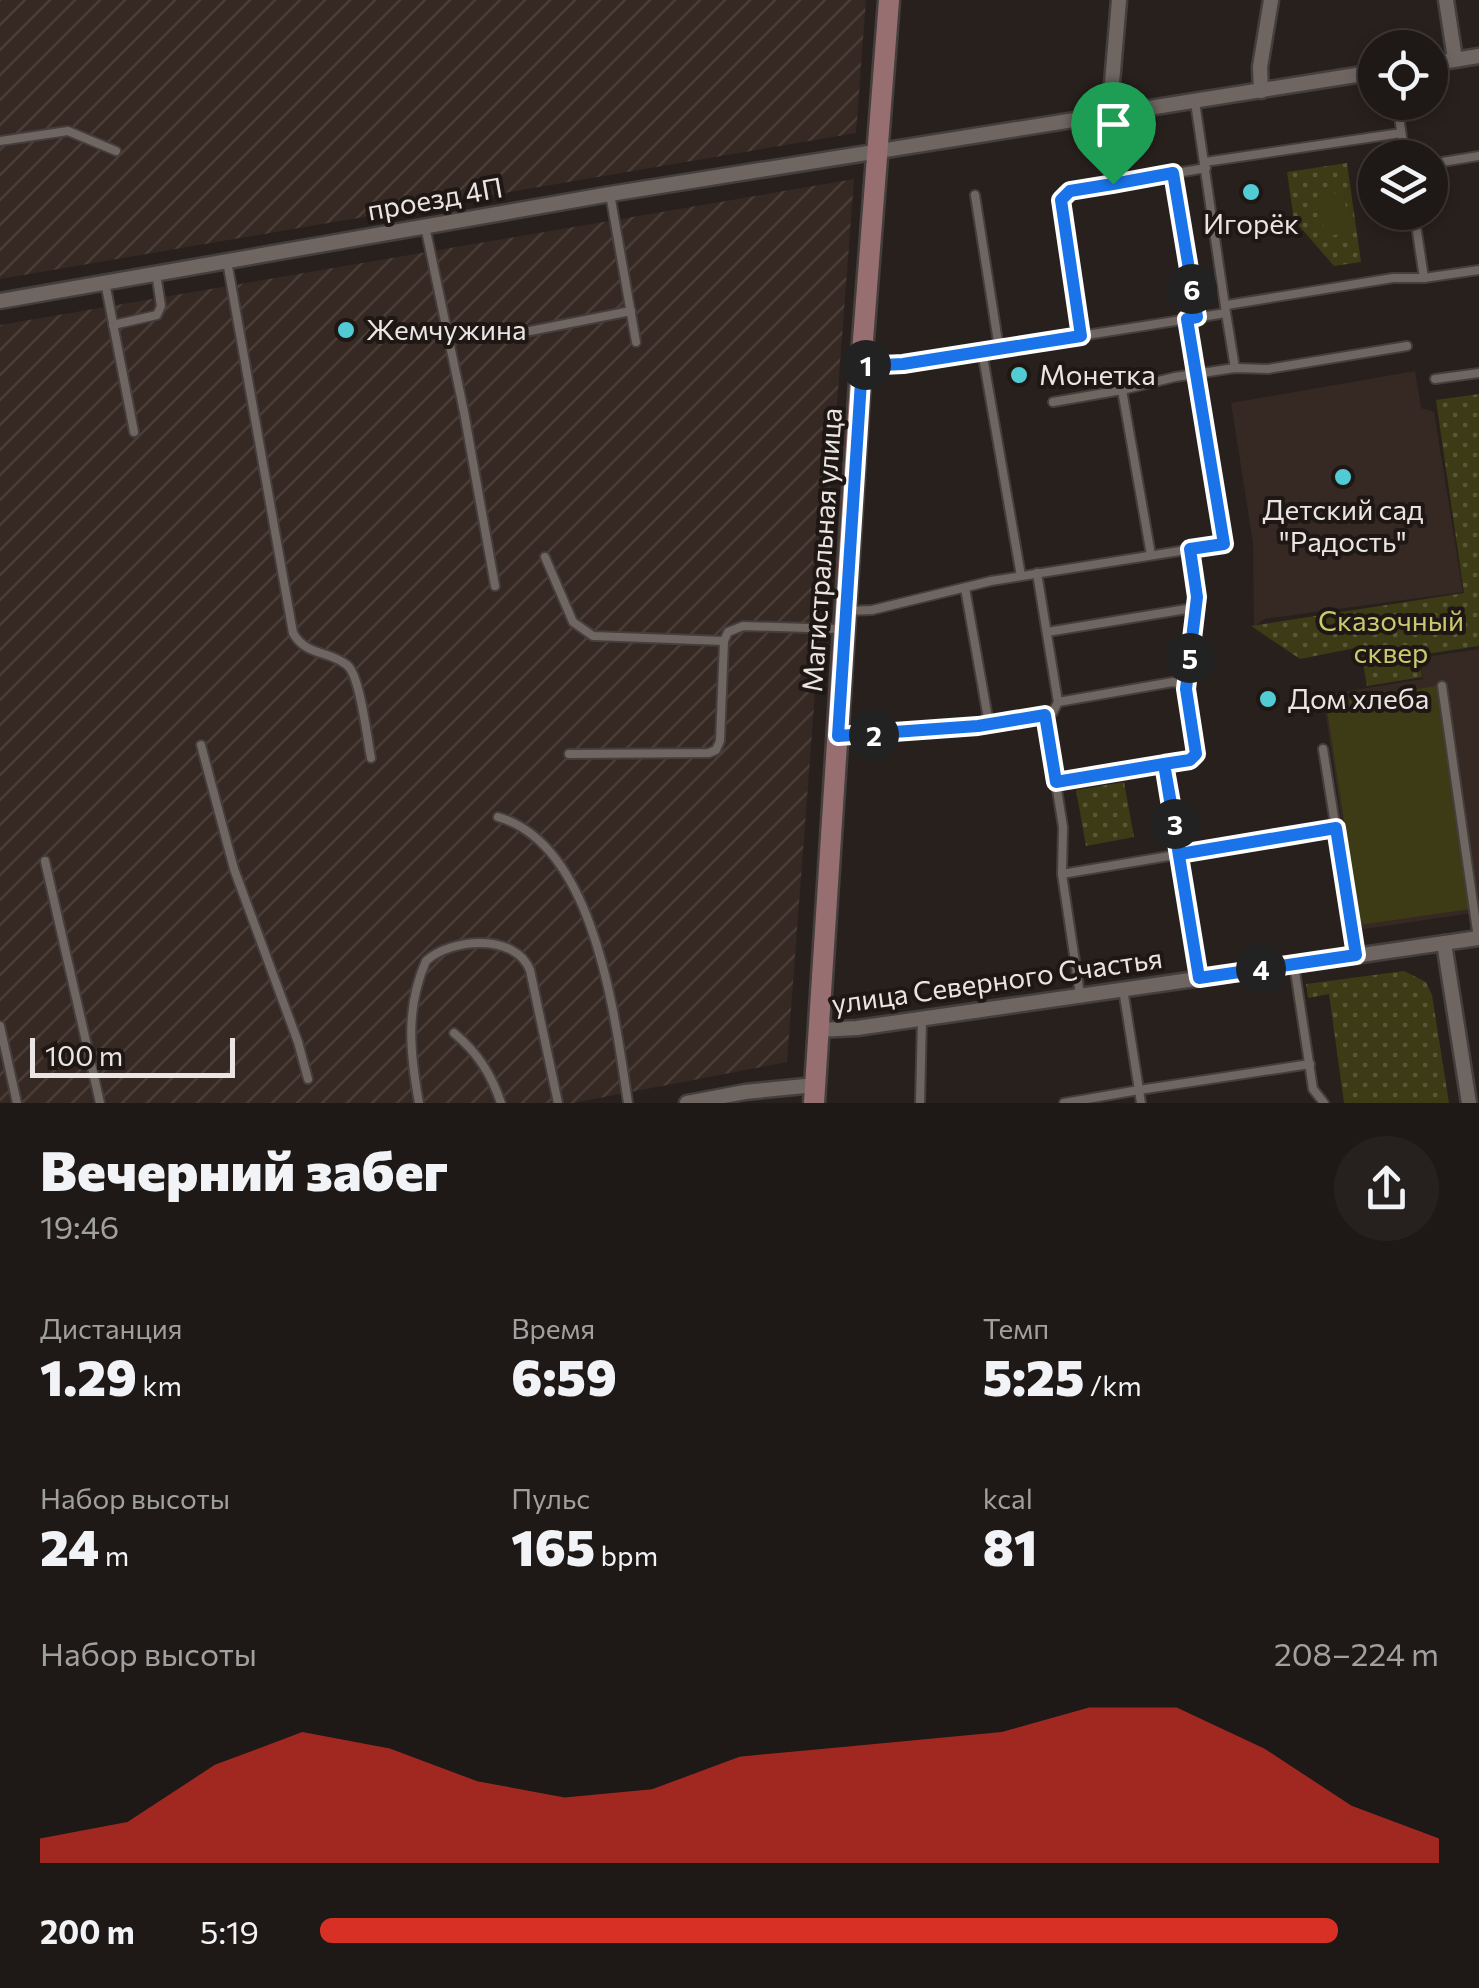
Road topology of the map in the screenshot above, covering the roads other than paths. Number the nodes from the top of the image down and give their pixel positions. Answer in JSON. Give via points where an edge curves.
{"nodes":[{"id":1,"x":889,"y":0,"type":"edge"},
{"id":2,"x":1118,"y":0,"type":"edge"},
{"id":3,"x":1271,"y":0,"type":"edge"},
{"id":4,"x":1446,"y":0,"type":"edge"},
{"id":5,"x":1479,"y":56,"type":"edge"},
{"id":6,"x":1455,"y":60,"type":"junction"},
{"id":7,"x":1448,"y":61,"type":"edge"},
{"id":8,"x":1358,"y":75,"type":"edge"},
{"id":9,"x":1262,"y":91,"type":"junction"},
{"id":10,"x":1194,"y":102,"type":"junction"},
{"id":11,"x":1114,"y":115,"type":"junction"},
{"id":12,"x":1400,"y":120,"type":"edge"},
{"id":13,"x":1402,"y":133,"type":"junction"},
{"id":14,"x":1403,"y":140,"type":"edge"},
{"id":15,"x":0,"y":141,"type":"edge"},
{"id":16,"x":116,"y":151,"type":"dead end"},
{"id":17,"x":879,"y":152,"type":"junction"},
{"id":18,"x":1479,"y":156,"type":"edge"},
{"id":19,"x":1448,"y":161,"type":"edge"},
{"id":20,"x":1205,"y":165,"type":"junction"},
{"id":21,"x":1173,"y":173,"type":"junction"},
{"id":22,"x":610,"y":194,"type":"junction"},
{"id":23,"x":975,"y":195,"type":"dead end"},
{"id":24,"x":425,"y":226,"type":"junction"},
{"id":25,"x":1417,"y":230,"type":"edge"},
{"id":26,"x":227,"y":260,"type":"junction"},
{"id":27,"x":1479,"y":270,"type":"edge"},
{"id":28,"x":156,"y":273,"type":"junction"},
{"id":29,"x":1424,"y":278,"type":"junction"},
{"id":30,"x":105,"y":282,"type":"junction"},
{"id":31,"x":0,"y":301,"type":"edge"},
{"id":32,"x":1226,"y":309,"type":"junction"},
{"id":33,"x":630,"y":311,"type":"junction"},
{"id":34,"x":1192,"y":318,"type":"junction"},
{"id":35,"x":113,"y":325,"type":"junction"},
{"id":36,"x":530,"y":331,"type":"dead end"},
{"id":37,"x":1081,"y":336,"type":"junction"},
{"id":38,"x":636,"y":342,"type":"dead end"},
{"id":39,"x":1407,"y":346,"type":"dead end"},
{"id":40,"x":999,"y":348,"type":"junction"},
{"id":41,"x":982,"y":351,"type":"junction"},
{"id":42,"x":862,"y":366,"type":"junction"},
{"id":43,"x":1235,"y":368,"type":"junction"},
{"id":44,"x":1479,"y":373,"type":"edge"},
{"id":45,"x":1196,"y":374,"type":"junction"},
{"id":46,"x":1435,"y":380,"type":"dead end"},
{"id":47,"x":1122,"y":390,"type":"junction"},
{"id":48,"x":1053,"y":402,"type":"dead end"},
{"id":49,"x":134,"y":432,"type":"dead end"},
{"id":50,"x":1190,"y":549,"type":"junction"},
{"id":51,"x":1151,"y":555,"type":"junction"},
{"id":52,"x":545,"y":558,"type":"dead end"},
{"id":53,"x":1037,"y":573,"type":"junction"},
{"id":54,"x":1021,"y":576,"type":"junction"},
{"id":55,"x":495,"y":586,"type":"dead end"},
{"id":56,"x":965,"y":588,"type":"junction"},
{"id":57,"x":1196,"y":603,"type":"junction"},
{"id":58,"x":845,"y":620,"type":"junction"},
{"id":59,"x":1047,"y":632,"type":"junction"},
{"id":60,"x":724,"y":641,"type":"junction"},
{"id":61,"x":1442,"y":686,"type":"dead end"},
{"id":62,"x":1186,"y":689,"type":"junction"},
{"id":63,"x":1058,"y":702,"type":"junction"},
{"id":64,"x":1045,"y":715,"type":"junction"},
{"id":65,"x":989,"y":724,"type":"junction"},
{"id":66,"x":838,"y":736,"type":"junction"},
{"id":67,"x":200,"y":745,"type":"dead end"},
{"id":68,"x":1323,"y":748,"type":"dead end"},
{"id":69,"x":569,"y":754,"type":"dead end"},
{"id":70,"x":371,"y":758,"type":"dead end"},
{"id":71,"x":1164,"y":764,"type":"junction"},
{"id":72,"x":1056,"y":782,"type":"junction"},
{"id":73,"x":498,"y":817,"type":"dead end"},
{"id":74,"x":1336,"y":828,"type":"junction"},
{"id":75,"x":1180,"y":854,"type":"junction"},
{"id":76,"x":45,"y":861,"type":"dead end"},
{"id":77,"x":1062,"y":874,"type":"junction"},
{"id":78,"x":1479,"y":938,"type":"edge"},
{"id":79,"x":1444,"y":943,"type":"junction"},
{"id":80,"x":1356,"y":955,"type":"junction"},
{"id":81,"x":1294,"y":965,"type":"junction"},
{"id":82,"x":1199,"y":978,"type":"junction"},
{"id":83,"x":1123,"y":989,"type":"junction"},
{"id":84,"x":1080,"y":995,"type":"junction"},
{"id":85,"x":922,"y":1018,"type":"junction"},
{"id":86,"x":0,"y":1026,"type":"edge"},
{"id":87,"x":818,"y":1030,"type":"junction"},
{"id":88,"x":454,"y":1033,"type":"dead end"},
{"id":89,"x":1310,"y":1064,"type":"junction"},
{"id":90,"x":308,"y":1079,"type":"dead end"},
{"id":91,"x":1139,"y":1090,"type":"junction"},
{"id":92,"x":814,"y":1094,"type":"edge"},
{"id":93,"x":16,"y":1103,"type":"edge"},
{"id":94,"x":100,"y":1103,"type":"edge"},
{"id":95,"x":418,"y":1103,"type":"edge"},
{"id":96,"x":501,"y":1103,"type":"edge"},
{"id":97,"x":558,"y":1103,"type":"edge"},
{"id":98,"x":628,"y":1103,"type":"edge"},
{"id":99,"x":687,"y":1103,"type":"edge"},
{"id":100,"x":920,"y":1103,"type":"edge"},
{"id":101,"x":1064,"y":1103,"type":"edge"},
{"id":102,"x":1141,"y":1103,"type":"edge"},
{"id":103,"x":1324,"y":1103,"type":"edge"},
{"id":104,"x":1468,"y":1103,"type":"edge"}],
"edges":[{"from":1,"to":17,"type":"main road","name":"Магистральная улица"},
{"from":2,"to":11,"type":"street"},
{"from":3,"to":9,"type":"street"},
{"from":4,"to":6,"type":"street"},
{"from":5,"to":6,"type":"street"},
{"from":6,"to":7,"type":"street"},
{"from":8,"to":9,"type":"street","name":"проезд 4П"},
{"from":9,"to":10,"type":"street","name":"проезд 4П"},
{"from":10,"to":11,"type":"street","name":"проезд 4П"},
{"from":10,"to":20,"type":"lane"},
{"from":11,"to":17,"type":"street","name":"проезд 4П"},
{"from":12,"to":13,"type":"lane"},
{"from":13,"to":14,"type":"lane"},
{"from":13,"to":20,"type":"lane"},
{"from":15,"to":16,"type":"lane","via":[[68,131]]},
{"from":17,"to":22,"type":"street","name":"проезд 4П"},
{"from":17,"to":42,"type":"main road","name":"Магистральная улица"},
{"from":18,"to":19,"type":"lane"},
{"from":20,"to":21,"type":"lane"},
{"from":20,"to":32,"type":"lane"},
{"from":21,"to":34,"type":"lane"},
{"from":21,"to":37,"type":"lane","via":[[1070,191],[1061,200]]},
{"from":22,"to":24,"type":"street","name":"проезд 4П"},
{"from":22,"to":33,"type":"lane"},
{"from":23,"to":40,"type":"lane"},
{"from":24,"to":26,"type":"street","name":"проезд 4П"},
{"from":24,"to":55,"type":"lane"},
{"from":25,"to":29,"type":"lane"},
{"from":26,"to":28,"type":"street","name":"проезд 4П"},
{"from":26,"to":70,"type":"lane","via":[[294,633],[300,645],[354,674]]},
{"from":27,"to":29,"type":"lane"},
{"from":28,"to":30,"type":"street","name":"проезд 4П"},
{"from":28,"to":35,"type":"lane","via":[[160,311]]},
{"from":29,"to":32,"type":"lane"},
{"from":30,"to":31,"type":"street","name":"проезд 4П"},
{"from":30,"to":35,"type":"lane"},
{"from":32,"to":34,"type":"lane"},
{"from":32,"to":43,"type":"lane"},
{"from":33,"to":36,"type":"lane"},
{"from":33,"to":38,"type":"lane"},
{"from":34,"to":37,"type":"lane"},
{"from":34,"to":45,"type":"lane"},
{"from":35,"to":49,"type":"lane"},
{"from":37,"to":40,"type":"lane"},
{"from":39,"to":43,"type":"lane","via":[[1268,369]]},
{"from":40,"to":41,"type":"lane"},
{"from":41,"to":42,"type":"lane"},
{"from":41,"to":54,"type":"lane"},
{"from":42,"to":58,"type":"main road","name":"Магистральная улица"},
{"from":43,"to":45,"type":"lane"},
{"from":44,"to":46,"type":"lane"},
{"from":45,"to":47,"type":"lane"},
{"from":45,"to":50,"type":"lane","via":[[1224,544]]},
{"from":47,"to":48,"type":"lane"},
{"from":47,"to":51,"type":"lane"},
{"from":50,"to":51,"type":"lane"},
{"from":50,"to":57,"type":"lane"},
{"from":51,"to":53,"type":"lane"},
{"from":52,"to":60,"type":"lane","via":[[573,622],[593,636]]},
{"from":53,"to":54,"type":"lane"},
{"from":53,"to":59,"type":"lane"},
{"from":54,"to":56,"type":"lane"},
{"from":56,"to":58,"type":"lane"},
{"from":56,"to":65,"type":"lane"},
{"from":57,"to":59,"type":"lane","via":[[1187,610]]},
{"from":57,"to":62,"type":"street"},
{"from":58,"to":60,"type":"lane","via":[[744,626]]},
{"from":58,"to":66,"type":"main road","name":"Магистральная улица"},
{"from":59,"to":63,"type":"lane"},
{"from":60,"to":69,"type":"lane","via":[[716,750]]},
{"from":61,"to":78,"type":"lane"},
{"from":62,"to":63,"type":"lane","via":[[1172,682]]},
{"from":62,"to":71,"type":"lane","via":[[1196,754]]},
{"from":63,"to":64,"type":"lane"},
{"from":64,"to":65,"type":"lane"},
{"from":64,"to":72,"type":"lane"},
{"from":65,"to":66,"type":"lane"},
{"from":66,"to":87,"type":"main road","name":"Магистральная улица"},
{"from":67,"to":90,"type":"lane","via":[[234,869]]},
{"from":68,"to":74,"type":"lane"},
{"from":71,"to":72,"type":"lane"},
{"from":71,"to":75,"type":"lane"},
{"from":72,"to":77,"type":"lane"},
{"from":73,"to":98,"type":"lane","via":[[532,834],[579,895],[606,974]]},
{"from":74,"to":75,"type":"lane"},
{"from":74,"to":80,"type":"lane"},
{"from":75,"to":77,"type":"lane"},
{"from":75,"to":82,"type":"lane"},
{"from":76,"to":94,"type":"lane"},
{"from":77,"to":84,"type":"lane"},
{"from":78,"to":79,"type":"street","name":"улица Северного Счастья"},
{"from":79,"to":80,"type":"street","name":"улица Северного Счастья"},
{"from":79,"to":104,"type":"street"},
{"from":80,"to":81,"type":"street","name":"улица Северного Счастья"},
{"from":81,"to":82,"type":"street","name":"улица Северного Счастья"},
{"from":81,"to":89,"type":"lane"},
{"from":82,"to":83,"type":"street","name":"улица Северного Счастья"},
{"from":83,"to":84,"type":"street","name":"улица Северного Счастья"},
{"from":83,"to":91,"type":"lane"},
{"from":84,"to":85,"type":"street","name":"улица Северного Счастья"},
{"from":85,"to":87,"type":"street","name":"улица Северного Счастья"},
{"from":85,"to":100,"type":"lane"},
{"from":86,"to":93,"type":"lane"},
{"from":87,"to":92,"type":"main road","name":"Магистральная улица"},
{"from":88,"to":96,"type":"lane","via":[[490,1072]]},
{"from":89,"to":91,"type":"lane"},
{"from":89,"to":103,"type":"lane","via":[[1313,1089]]},
{"from":91,"to":101,"type":"lane"},
{"from":91,"to":102,"type":"lane"},
{"from":92,"to":99,"type":"street","via":[[745,1092]]},
{"from":95,"to":97,"type":"lane","via":[[411,1016],[426,960],[448,946],[492,944],[527,962]]}]}
